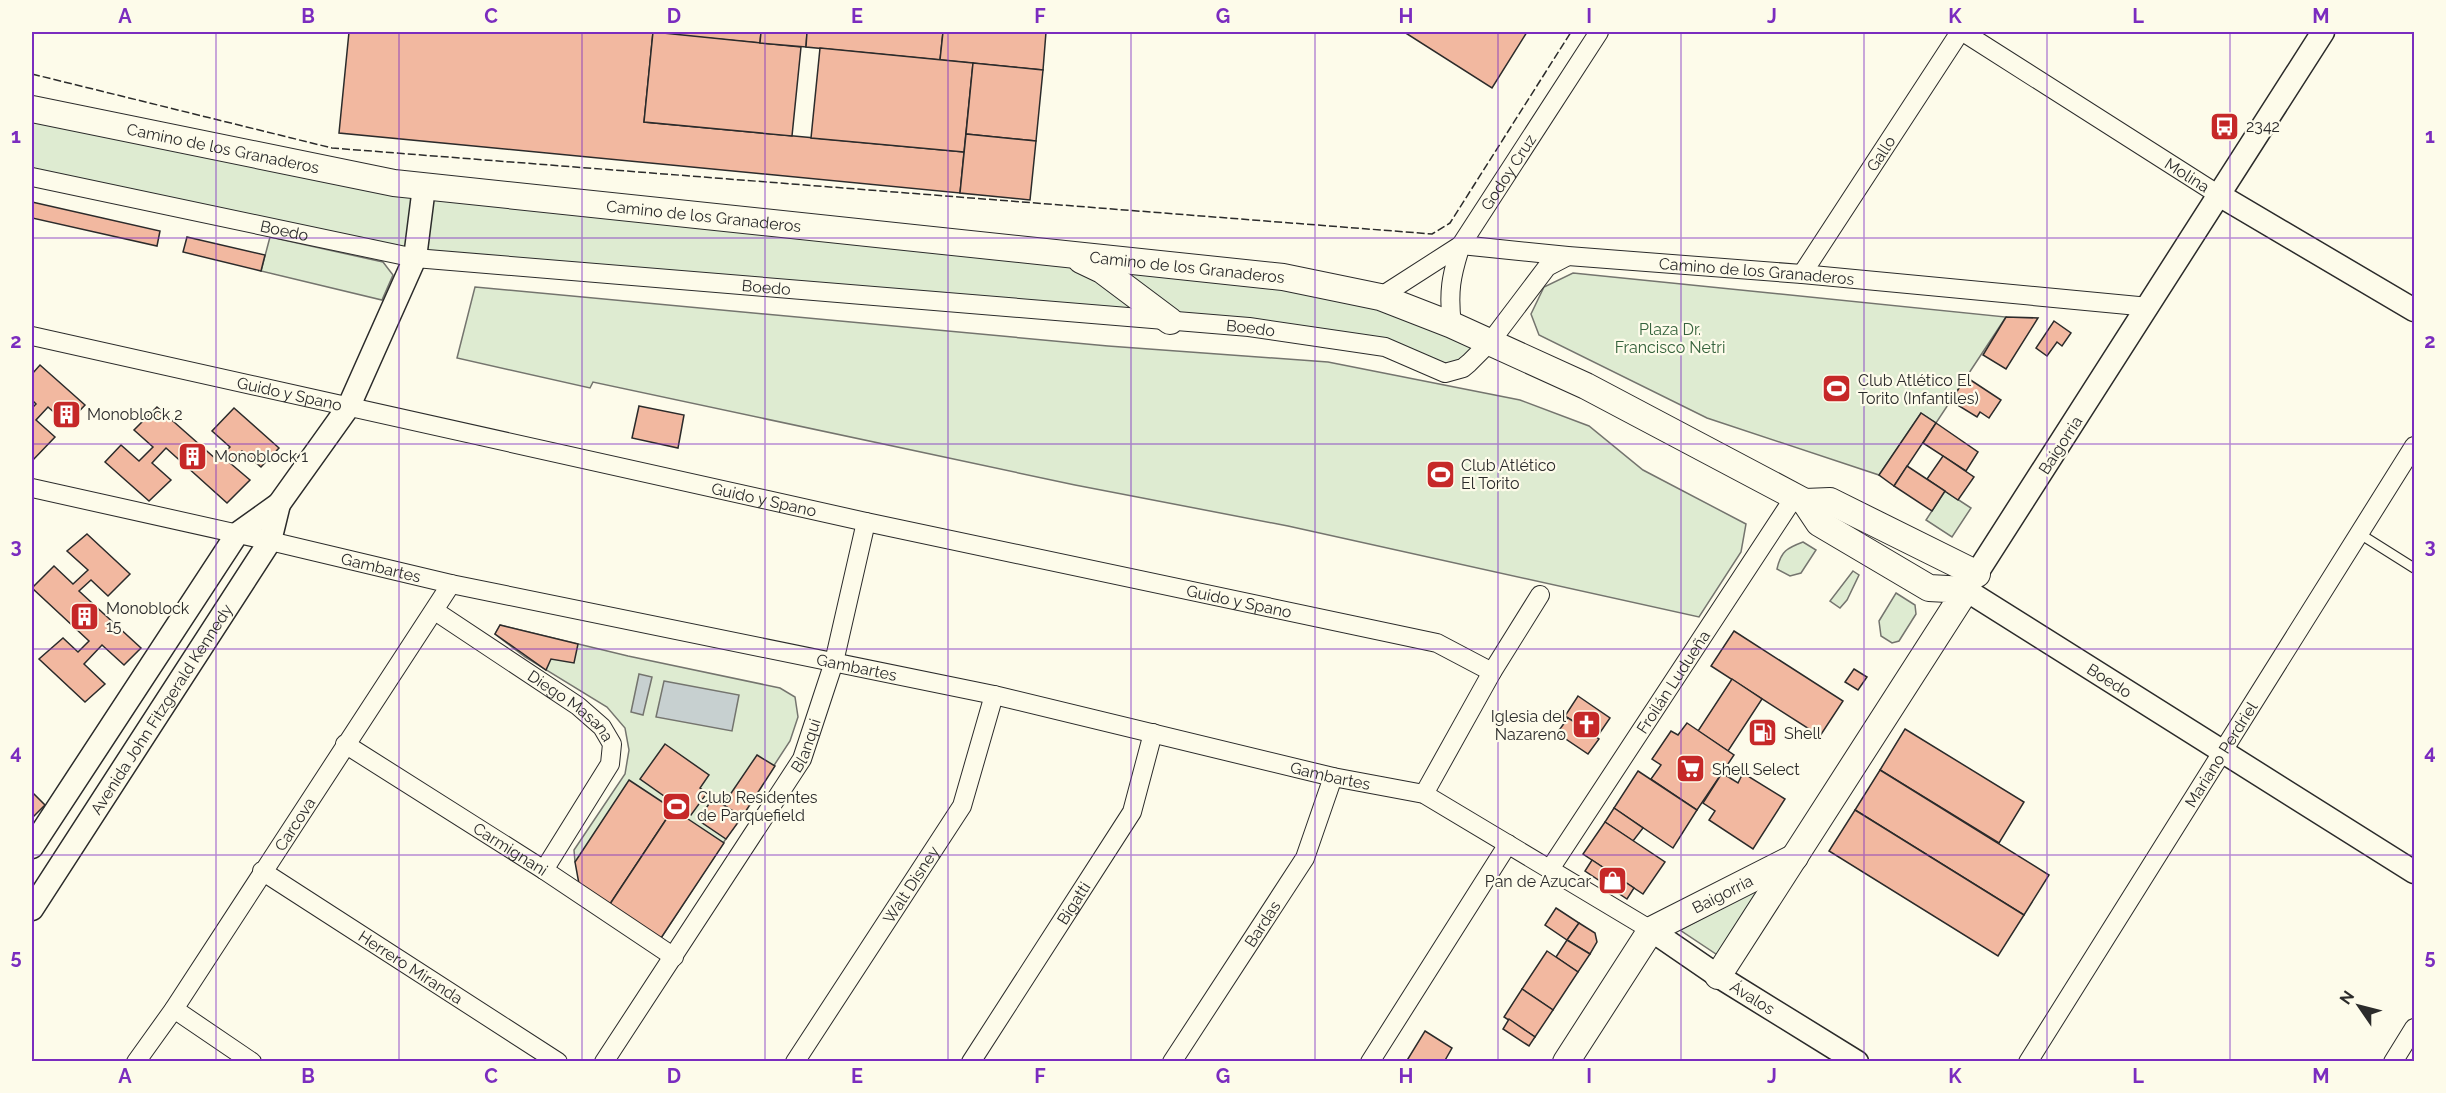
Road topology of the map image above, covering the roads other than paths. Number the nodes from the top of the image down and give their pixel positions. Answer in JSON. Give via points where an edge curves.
{"nodes":[{"id":1,"x":1599,"y":32,"type":"edge"},
{"id":2,"x":1962,"y":32,"type":"edge"},
{"id":3,"x":2323,"y":32,"type":"edge"},
{"id":4,"x":32,"y":109,"type":"edge"},
{"id":5,"x":32,"y":177,"type":"edge"},
{"id":6,"x":424,"y":187,"type":"junction"},
{"id":7,"x":2219,"y":195,"type":"junction"},
{"id":8,"x":1461,"y":245,"type":"junction"},
{"id":9,"x":1070,"y":255,"type":"junction"},
{"id":10,"x":1568,"y":256,"type":"junction"},
{"id":11,"x":415,"y":258,"type":"junction"},
{"id":12,"x":1802,"y":274,"type":"junction"},
{"id":13,"x":1380,"y":297,"type":"junction"},
{"id":14,"x":2149,"y":307,"type":"junction"},
{"id":15,"x":2415,"y":310,"type":"edge"},
{"id":16,"x":1170,"y":321,"type":"junction"},
{"id":17,"x":1452,"y":325,"type":"junction"},
{"id":18,"x":32,"y":336,"type":"edge"},
{"id":19,"x":1491,"y":341,"type":"junction"},
{"id":20,"x":349,"y":406,"type":"junction"},
{"id":21,"x":2415,"y":446,"type":"edge"},
{"id":22,"x":35,"y":489,"type":"edge"},
{"id":23,"x":1800,"y":499,"type":"junction"},
{"id":24,"x":279,"y":504,"type":"junction"},
{"id":25,"x":32,"y":507,"type":"edge"},
{"id":26,"x":866,"y":522,"type":"junction"},
{"id":27,"x":237,"y":534,"type":"junction"},
{"id":28,"x":2360,"y":534,"type":"junction"},
{"id":29,"x":270,"y":541,"type":"junction"},
{"id":30,"x":2415,"y":568,"type":"edge"},
{"id":31,"x":1971,"y":582,"type":"junction"},
{"id":32,"x":451,"y":584,"type":"junction"},
{"id":33,"x":1540,"y":596,"type":"dead end"},
{"id":34,"x":435,"y":611,"type":"junction"},
{"id":35,"x":834,"y":662,"type":"junction"},
{"id":36,"x":1492,"y":672,"type":"junction"},
{"id":37,"x":994,"y":695,"type":"junction"},
{"id":38,"x":1153,"y":734,"type":"junction"},
{"id":39,"x":345,"y":744,"type":"junction"},
{"id":40,"x":2224,"y":752,"type":"junction"},
{"id":41,"x":1333,"y":777,"type":"junction"},
{"id":42,"x":1424,"y":794,"type":"junction"},
{"id":43,"x":1508,"y":844,"type":"junction"},
{"id":44,"x":32,"y":847,"type":"edge"},
{"id":45,"x":1795,"y":857,"type":"junction"},
{"id":46,"x":1550,"y":869,"type":"junction"},
{"id":47,"x":544,"y":870,"type":"junction"},
{"id":48,"x":262,"y":871,"type":"junction"},
{"id":49,"x":2415,"y":872,"type":"edge"},
{"id":50,"x":32,"y":909,"type":"edge"},
{"id":51,"x":1651,"y":930,"type":"junction"},
{"id":52,"x":674,"y":957,"type":"junction"},
{"id":53,"x":1718,"y":976,"type":"junction"},
{"id":54,"x":174,"y":1009,"type":"junction"},
{"id":55,"x":2415,"y":1028,"type":"edge"},
{"id":56,"x":136,"y":1062,"type":"edge"},
{"id":57,"x":252,"y":1062,"type":"edge"},
{"id":58,"x":558,"y":1062,"type":"edge"},
{"id":59,"x":604,"y":1062,"type":"edge"},
{"id":60,"x":795,"y":1062,"type":"edge"},
{"id":61,"x":971,"y":1062,"type":"edge"},
{"id":62,"x":1172,"y":1062,"type":"edge"},
{"id":63,"x":1370,"y":1062,"type":"edge"},
{"id":64,"x":1566,"y":1062,"type":"edge"},
{"id":65,"x":1857,"y":1062,"type":"edge"},
{"id":66,"x":2028,"y":1062,"type":"edge"},
{"id":67,"x":2393,"y":1062,"type":"edge"}],
"edges":[{"from":1,"to":8,"type":"street","name":"Godoy Cruz"},
{"from":2,"to":7,"type":"street","name":"Molina"},
{"from":2,"to":12,"type":"street","name":"Gallo"},
{"from":3,"to":7,"type":"street","name":"Baigorria"},
{"from":4,"to":6,"type":"main road","name":"Camino de los Granaderos"},
{"from":5,"to":11,"type":"street","name":"Boedo"},
{"from":6,"to":9,"type":"main road","name":"Camino de los Granaderos"},
{"from":6,"to":11,"type":"street","name":"Avenida John Fitzgerald Kennedy"},
{"from":7,"to":14,"type":"street","name":"Baigorria"},
{"from":7,"to":15,"type":"street","name":"Molina"},
{"from":8,"to":10,"type":"street","name":"Camino de los Granaderos"},
{"from":8,"to":13,"type":"street"},
{"from":8,"to":17,"type":"street","name":"Godoy Cruz","via":[[1448,297]]},
{"from":9,"to":13,"type":"main road","name":"Camino de los Granaderos","via":[[1283,277]]},
{"from":9,"to":16,"type":"main road","via":[[1102,270]]},
{"from":10,"to":12,"type":"street","name":"Camino de los Granaderos"},
{"from":10,"to":19,"type":"street","name":"Boedo","via":[[1547,267]]},
{"from":11,"to":16,"type":"street","name":"Boedo"},
{"from":11,"to":20,"type":"street","name":"Avenida John Fitzgerald Kennedy"},
{"from":12,"to":14,"type":"street","name":"Camino de los Granaderos"},
{"from":13,"to":17,"type":"main road","name":"Camino de los Granaderos"},
{"from":14,"to":31,"type":"street","name":"Baigorria"},
{"from":16,"to":19,"type":"street","name":"Boedo","via":[[1249,327],[1385,347],[1445,373],[1463,368]]},
{"from":17,"to":19,"type":"main road","name":"Boedo"},
{"from":18,"to":20,"type":"street","name":"Guido y Spano"},
{"from":19,"to":23,"type":"main road","name":"Boedo","via":[[1586,386]]},
{"from":20,"to":24,"type":"street","name":"Avenida John Fitzgerald Kennedy"},
{"from":20,"to":26,"type":"street","name":"Guido y Spano"},
{"from":21,"to":28,"type":"street","name":"Mariano Perdriel"},
{"from":22,"to":25,"type":"street"},
{"from":22,"to":27,"type":"street","name":"Gambartes"},
{"from":23,"to":31,"type":"main road","name":"Boedo","via":[[1830,501]]},
{"from":23,"to":31,"type":"main road","name":"Boedo","via":[[1819,523],[1929,588]]},
{"from":23,"to":46,"type":"street","name":"Froilán Ludueña"},
{"from":24,"to":27,"type":"street","name":"Avenida John Fitzgerald Kennedy"},
{"from":24,"to":29,"type":"street","name":"Avenida John Fitzgerald Kennedy"},
{"from":26,"to":35,"type":"street","name":"Blanqui"},
{"from":26,"to":36,"type":"street","name":"Guido y Spano","via":[[1437,644]]},
{"from":27,"to":29,"type":"street","name":"Gambartes"},
{"from":27,"to":44,"type":"street","name":"Avenida John Fitzgerald Kennedy"},
{"from":28,"to":30,"type":"lane"},
{"from":28,"to":40,"type":"street","name":"Mariano Perdriel"},
{"from":29,"to":32,"type":"street","name":"Gambartes"},
{"from":29,"to":50,"type":"street","name":"Avenida John Fitzgerald Kennedy"},
{"from":31,"to":40,"type":"street","name":"Boedo"},
{"from":31,"to":45,"type":"main road","name":"Baigorria"},
{"from":32,"to":34,"type":"street","name":"Carcova"},
{"from":32,"to":35,"type":"street","name":"Gambartes"},
{"from":33,"to":36,"type":"street"},
{"from":34,"to":39,"type":"street","name":"Carcova"},
{"from":34,"to":47,"type":"street","name":"Diego Masana","via":[[578,706],[602,727],[612,744],[610,764]]},
{"from":35,"to":37,"type":"street","name":"Gambartes"},
{"from":35,"to":52,"type":"street","name":"Blanqui","via":[[802,759]]},
{"from":36,"to":42,"type":"street"},
{"from":37,"to":38,"type":"street","name":"Gambartes"},
{"from":37,"to":60,"type":"street","name":"Walt Disney","via":[[962,806]]},
{"from":38,"to":41,"type":"street","name":"Gambartes"},
{"from":38,"to":61,"type":"street","name":"Bigatti","via":[[1132,812]]},
{"from":39,"to":47,"type":"street","name":"Carmignani"},
{"from":39,"to":48,"type":"street","name":"Carcova"},
{"from":40,"to":49,"type":"street","name":"Boedo"},
{"from":40,"to":66,"type":"street","name":"Mariano Perdriel"},
{"from":41,"to":42,"type":"street","name":"Gambartes"},
{"from":41,"to":62,"type":"street","name":"Bardas","via":[[1305,858]]},
{"from":42,"to":43,"type":"street","name":"Gambartes"},
{"from":43,"to":46,"type":"street","name":"Gambartes"},
{"from":43,"to":63,"type":"street"},
{"from":45,"to":51,"type":"main road","name":"Baigorria"},
{"from":45,"to":53,"type":"main road","name":"Baigorria"},
{"from":46,"to":51,"type":"street","name":"Gambartes"},
{"from":47,"to":52,"type":"street","name":"Carmignani"},
{"from":48,"to":54,"type":"street","name":"Carcova"},
{"from":48,"to":58,"type":"street","name":"Herrero Miranda"},
{"from":51,"to":53,"type":"street","name":"Ávalos"},
{"from":51,"to":64,"type":"main road"},
{"from":52,"to":59,"type":"street","name":"Blanqui"},
{"from":53,"to":65,"type":"street","name":"Ávalos"},
{"from":54,"to":56,"type":"street","name":"Carcova"},
{"from":54,"to":57,"type":"street"},
{"from":55,"to":67,"type":"street"}]}
